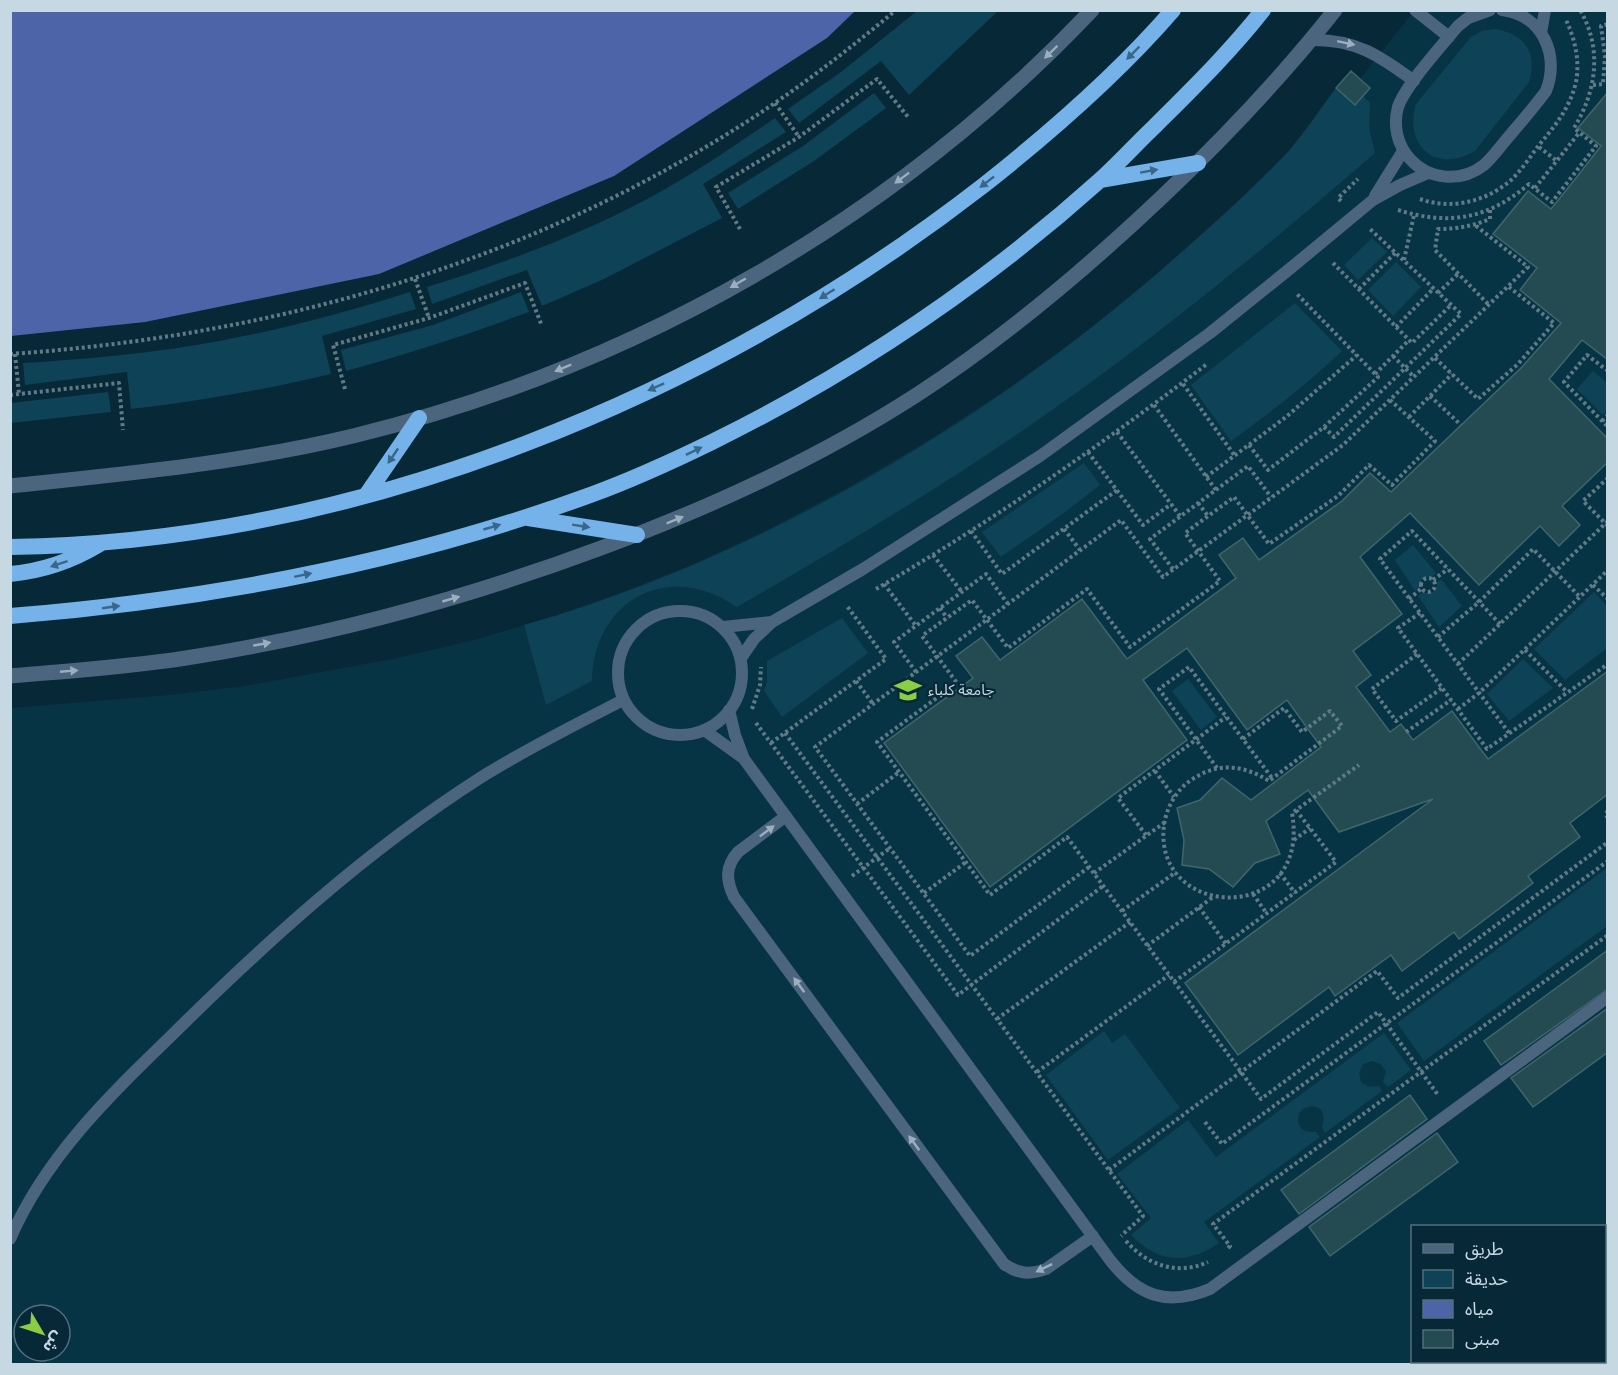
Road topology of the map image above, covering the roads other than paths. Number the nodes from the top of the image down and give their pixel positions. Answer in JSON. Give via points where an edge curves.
{"nodes":[{"id":1,"x":1092,"y":10,"type":"edge"},
{"id":2,"x":1173,"y":10,"type":"edge"},
{"id":3,"x":1263,"y":10,"type":"edge"},
{"id":4,"x":1335,"y":10,"type":"edge"},
{"id":5,"x":1415,"y":10,"type":"edge"},
{"id":6,"x":1490,"y":10,"type":"edge"},
{"id":7,"x":1502,"y":10,"type":"edge"},
{"id":8,"x":1545,"y":10,"type":"edge"},
{"id":9,"x":1521,"y":12,"type":"edge"},
{"id":10,"x":1542,"y":33,"type":"junction"},
{"id":11,"x":1449,"y":37,"type":"junction"},
{"id":12,"x":1311,"y":40,"type":"junction"},
{"id":13,"x":1414,"y":81,"type":"junction"},
{"id":14,"x":1403,"y":151,"type":"junction"},
{"id":15,"x":1198,"y":163,"type":"junction"},
{"id":16,"x":1428,"y":173,"type":"junction"},
{"id":17,"x":1100,"y":180,"type":"junction"},
{"id":18,"x":1373,"y":200,"type":"junction"},
{"id":19,"x":419,"y":418,"type":"junction"},
{"id":20,"x":10,"y":486,"type":"edge"},
{"id":21,"x":367,"y":494,"type":"junction"},
{"id":22,"x":524,"y":517,"type":"junction"},
{"id":23,"x":637,"y":535,"type":"junction"},
{"id":24,"x":103,"y":542,"type":"junction"},
{"id":25,"x":10,"y":548,"type":"edge"},
{"id":26,"x":10,"y":574,"type":"edge"},
{"id":27,"x":10,"y":616,"type":"edge"},
{"id":28,"x":772,"y":622,"type":"junction"},
{"id":29,"x":723,"y":627,"type":"junction"},
{"id":30,"x":741,"y":658,"type":"junction"},
{"id":31,"x":10,"y":676,"type":"edge"},
{"id":32,"x":623,"y":700,"type":"junction"},
{"id":33,"x":729,"y":710,"type":"junction"},
{"id":34,"x":704,"y":730,"type":"junction"},
{"id":35,"x":744,"y":759,"type":"junction"},
{"id":36,"x":786,"y":816,"type":"junction"},
{"id":37,"x":1608,"y":997,"type":"edge"},
{"id":38,"x":1093,"y":1236,"type":"junction"},
{"id":39,"x":10,"y":1239,"type":"edge"}],
"edges":[{"from":1,"to":19,"type":"street","one_way":true,"via":[[1013,88],[901,180],[775,262],[604,351],[492,395]]},
{"from":2,"to":21,"type":"highway","one_way":true,"via":[[1108,77],[1012,163],[947,213],[811,304],[668,381],[584,419],[478,461]]},
{"from":3,"to":17,"type":"highway","via":[[1209,73]]},
{"from":4,"to":12,"type":"street"},
{"from":5,"to":11,"type":"lane"},
{"from":6,"to":11,"type":"lane","via":[[1468,18]]},
{"from":7,"to":9,"type":"lane"},
{"from":8,"to":10,"type":"lane"},
{"from":9,"to":10,"type":"lane"},
{"from":10,"to":16,"type":"lane","via":[[1552,67],[1539,101],[1493,156],[1474,171],[1451,177]]},
{"from":11,"to":13,"type":"lane"},
{"from":12,"to":13,"type":"lane","one_way":true,"via":[[1339,41],[1366,49]]},
{"from":12,"to":15,"type":"street"},
{"from":13,"to":14,"type":"lane","via":[[1403,97],[1396,119]]},
{"from":14,"to":16,"type":"lane"},
{"from":14,"to":18,"type":"lane"},
{"from":17,"to":15,"type":"highway","one_way":true},
{"from":23,"to":15,"type":"street","one_way":true,"via":[[781,472],[917,394],[1045,303]]},
{"from":16,"to":18,"type":"lane"},
{"from":22,"to":17,"type":"highway","one_way":true,"via":[[595,494],[670,462],[815,388],[951,300]]},
{"from":18,"to":28,"type":"lane","via":[[1210,333],[1040,456]]},
{"from":19,"to":20,"type":"street","via":[[277,452]]},
{"from":19,"to":21,"type":"highway","one_way":true},
{"from":21,"to":24,"type":"highway","via":[[262,519]]},
{"from":22,"to":23,"type":"highway","one_way":true},
{"from":27,"to":22,"type":"highway","one_way":true,"via":[[88,610],[260,584],[429,545]]},
{"from":31,"to":23,"type":"street","one_way":true,"via":[[186,658],[278,642],[460,596]]},
{"from":24,"to":25,"type":"highway"},
{"from":24,"to":26,"type":"highway","one_way":true,"via":[[51,567]]},
{"from":28,"to":29,"type":"lane"},
{"from":28,"to":30,"type":"lane"},
{"from":29,"to":30,"type":"lane"},
{"from":29,"to":32,"type":"lane","via":[[703,615],[680,610],[664,612],[637,627],[620,654],[617,669]]},
{"from":30,"to":33,"type":"lane","via":[[741,685]]},
{"from":32,"to":34,"type":"lane","via":[[640,721],[664,733],[691,734]]},
{"from":32,"to":39,"type":"lane","via":[[480,778],[431,811],[301,913],[239,968],[102,1103],[50,1168]]},
{"from":33,"to":34,"type":"lane"},
{"from":33,"to":35,"type":"lane"},
{"from":34,"to":35,"type":"lane"},
{"from":35,"to":36,"type":"lane"},
{"from":36,"to":38,"type":"lane"},
{"from":38,"to":36,"type":"lane","one_way":true,"via":[[1038,1272],[1020,1273],[1004,1264],[755,925],[730,888],[727,868],[738,852]]},
{"from":37,"to":38,"type":"lane","via":[[1210,1289],[1179,1298],[1147,1292],[1120,1273]]}]}
